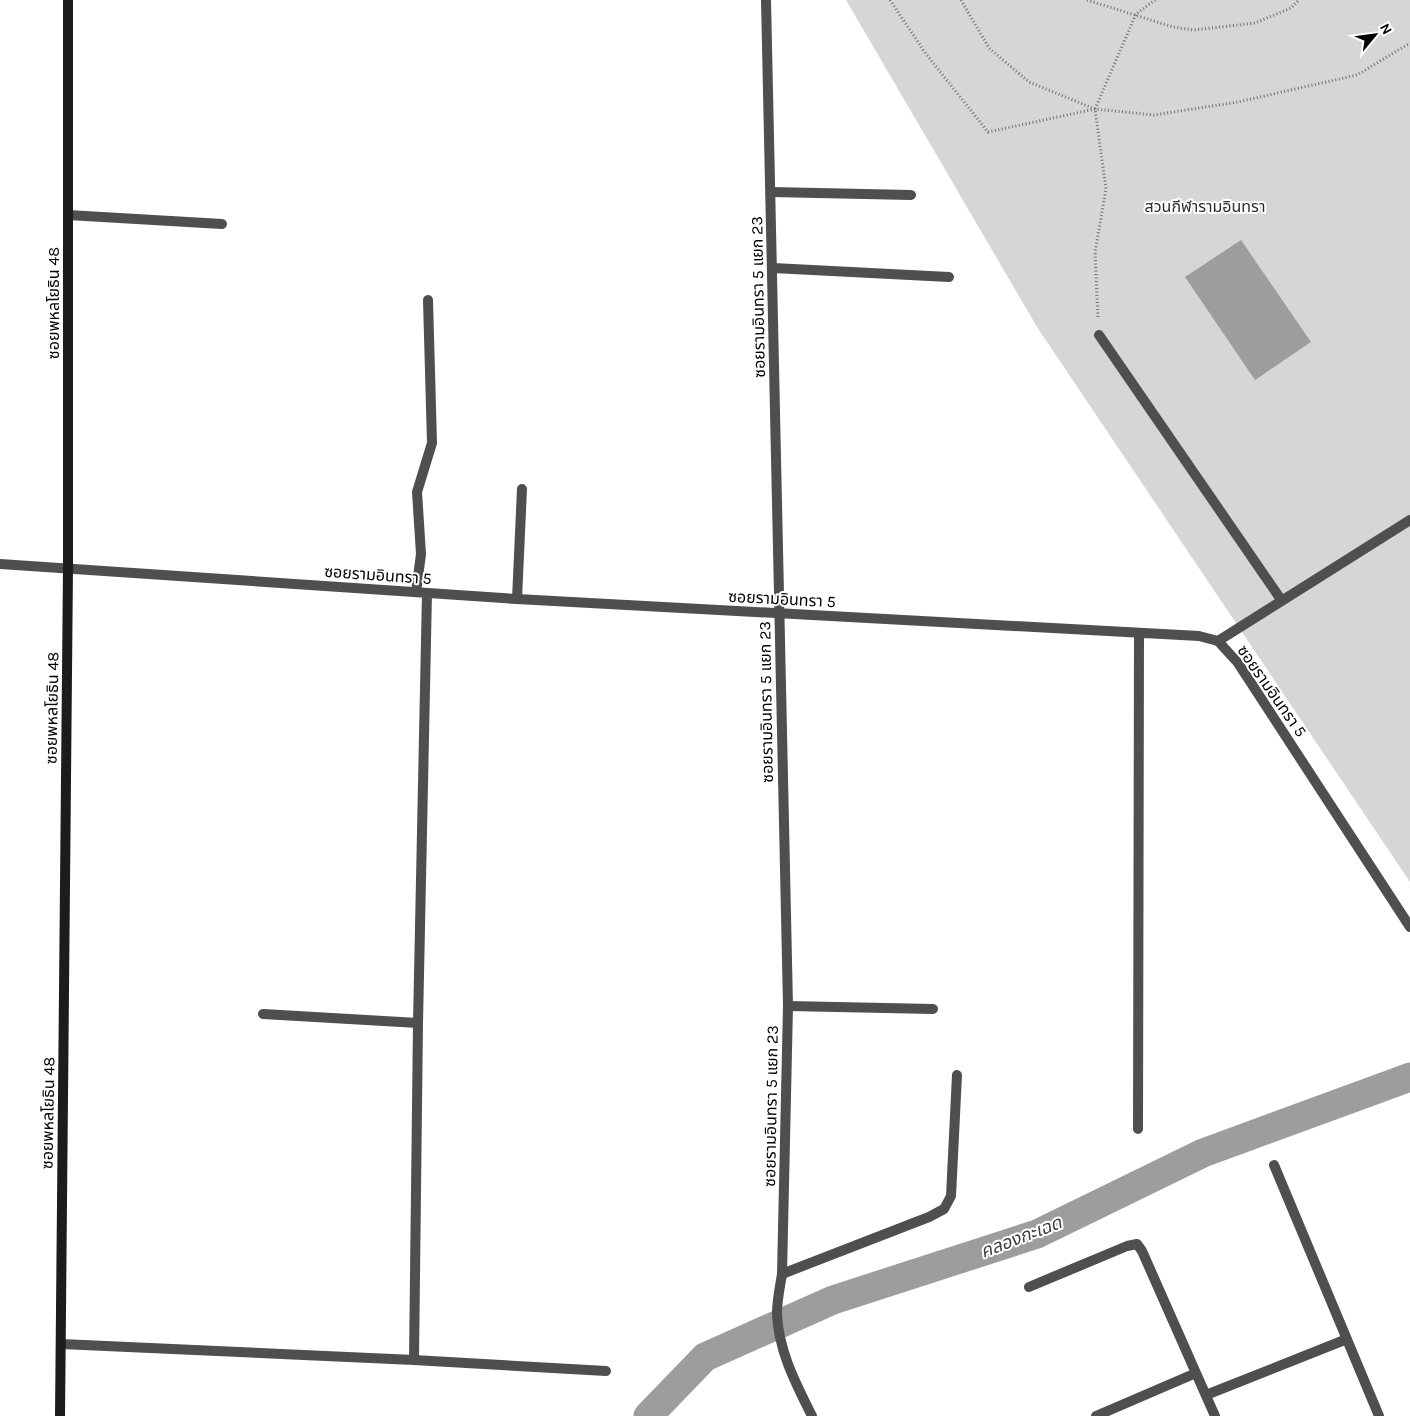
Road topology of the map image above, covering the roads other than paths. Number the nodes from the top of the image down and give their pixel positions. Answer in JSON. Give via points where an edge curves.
{"nodes":[{"id":1,"x":68,"y":0,"type":"edge"},
{"id":2,"x":766,"y":0,"type":"edge"},
{"id":3,"x":771,"y":192,"type":"junction"},
{"id":4,"x":911,"y":195,"type":"dead end"},
{"id":5,"x":68,"y":215,"type":"junction"},
{"id":6,"x":222,"y":224,"type":"dead end"},
{"id":7,"x":773,"y":268,"type":"junction"},
{"id":8,"x":949,"y":278,"type":"dead end"},
{"id":9,"x":428,"y":300,"type":"dead end"},
{"id":10,"x":1099,"y":335,"type":"road end"},
{"id":11,"x":522,"y":489,"type":"dead end"},
{"id":12,"x":1410,"y":520,"type":"edge"},
{"id":13,"x":0,"y":564,"type":"edge"},
{"id":14,"x":68,"y":567,"type":"junction"},
{"id":15,"x":416,"y":592,"type":"junction"},
{"id":16,"x":427,"y":593,"type":"junction"},
{"id":17,"x":517,"y":599,"type":"junction"},
{"id":18,"x":1282,"y":601,"type":"junction"},
{"id":19,"x":779,"y":614,"type":"junction"},
{"id":20,"x":1139,"y":632,"type":"junction"},
{"id":21,"x":1218,"y":641,"type":"junction"},
{"id":22,"x":1410,"y":927,"type":"edge"},
{"id":23,"x":788,"y":1006,"type":"junction"},
{"id":24,"x":932,"y":1010,"type":"dead end"},
{"id":25,"x":263,"y":1014,"type":"dead end"},
{"id":26,"x":418,"y":1023,"type":"junction"},
{"id":27,"x":957,"y":1075,"type":"dead end"},
{"id":28,"x":1138,"y":1129,"type":"dead end"},
{"id":29,"x":1274,"y":1165,"type":"dead end"},
{"id":30,"x":782,"y":1274,"type":"junction"},
{"id":31,"x":1029,"y":1287,"type":"dead end"},
{"id":32,"x":1347,"y":1339,"type":"junction"},
{"id":33,"x":61,"y":1344,"type":"junction"},
{"id":34,"x":414,"y":1360,"type":"junction"},
{"id":35,"x":606,"y":1371,"type":"dead end"},
{"id":36,"x":1196,"y":1373,"type":"junction"},
{"id":37,"x":1206,"y":1396,"type":"junction"},
{"id":38,"x":60,"y":1416,"type":"edge"},
{"id":39,"x":812,"y":1416,"type":"edge"},
{"id":40,"x":1096,"y":1416,"type":"edge"},
{"id":41,"x":1215,"y":1416,"type":"edge"},
{"id":42,"x":1379,"y":1416,"type":"edge"}],
"edges":[{"from":1,"to":5,"type":"street","name":"ซอยพหลโยธิน 48"},
{"from":2,"to":3,"type":"street","name":"ซอยรามอินทรา 5 แยก 23"},
{"from":3,"to":4,"type":"street"},
{"from":3,"to":7,"type":"street","name":"ซอยรามอินทรา 5 แยก 23"},
{"from":5,"to":6,"type":"street"},
{"from":5,"to":14,"type":"street","name":"ซอยพหลโยธิน 48"},
{"from":7,"to":8,"type":"street"},
{"from":7,"to":19,"type":"street","name":"ซอยรามอินทรา 5 แยก 23"},
{"from":9,"to":15,"type":"street","via":[[432,443],[417,492],[421,554]]},
{"from":10,"to":18,"type":"street"},
{"from":11,"to":17,"type":"street"},
{"from":12,"to":18,"type":"street"},
{"from":13,"to":14,"type":"street","name":"ซอยรามอินทรา 5"},
{"from":14,"to":15,"type":"street","name":"ซอยรามอินทรา 5"},
{"from":14,"to":33,"type":"street","name":"ซอยพหลโยธิน 48"},
{"from":15,"to":16,"type":"street","name":"ซอยรามอินทรา 5"},
{"from":16,"to":17,"type":"street","name":"ซอยรามอินทรา 5"},
{"from":16,"to":26,"type":"street"},
{"from":17,"to":19,"type":"street","name":"ซอยรามอินทรา 5"},
{"from":18,"to":21,"type":"street"},
{"from":19,"to":20,"type":"street","name":"ซอยรามอินทรา 5"},
{"from":19,"to":23,"type":"street","name":"ซอยรามอินทรา 5 แยก 23"},
{"from":20,"to":21,"type":"street","name":"ซอยรามอินทรา 5","via":[[1199,636]]},
{"from":20,"to":28,"type":"street"},
{"from":21,"to":22,"type":"street","name":"ซอยรามอินทรา 5","via":[[1238,663]]},
{"from":23,"to":24,"type":"street"},
{"from":23,"to":30,"type":"street","name":"ซอยรามอินทรา 5 แยก 23"},
{"from":25,"to":26,"type":"street"},
{"from":26,"to":34,"type":"street"},
{"from":27,"to":30,"type":"street","via":[[951,1196],[944,1209]]},
{"from":29,"to":32,"type":"street"},
{"from":30,"to":39,"type":"street","name":"ซอยรามอินทรา 5 แยก 23","via":[[777,1313],[784,1354]]},
{"from":31,"to":36,"type":"street","via":[[1137,1244]]},
{"from":32,"to":37,"type":"street"},
{"from":32,"to":42,"type":"street"},
{"from":33,"to":34,"type":"street"},
{"from":33,"to":38,"type":"street","name":"ซอยพหลโยธิน 48"},
{"from":34,"to":35,"type":"street"},
{"from":36,"to":37,"type":"street"},
{"from":36,"to":40,"type":"street"},
{"from":37,"to":41,"type":"street"}]}
